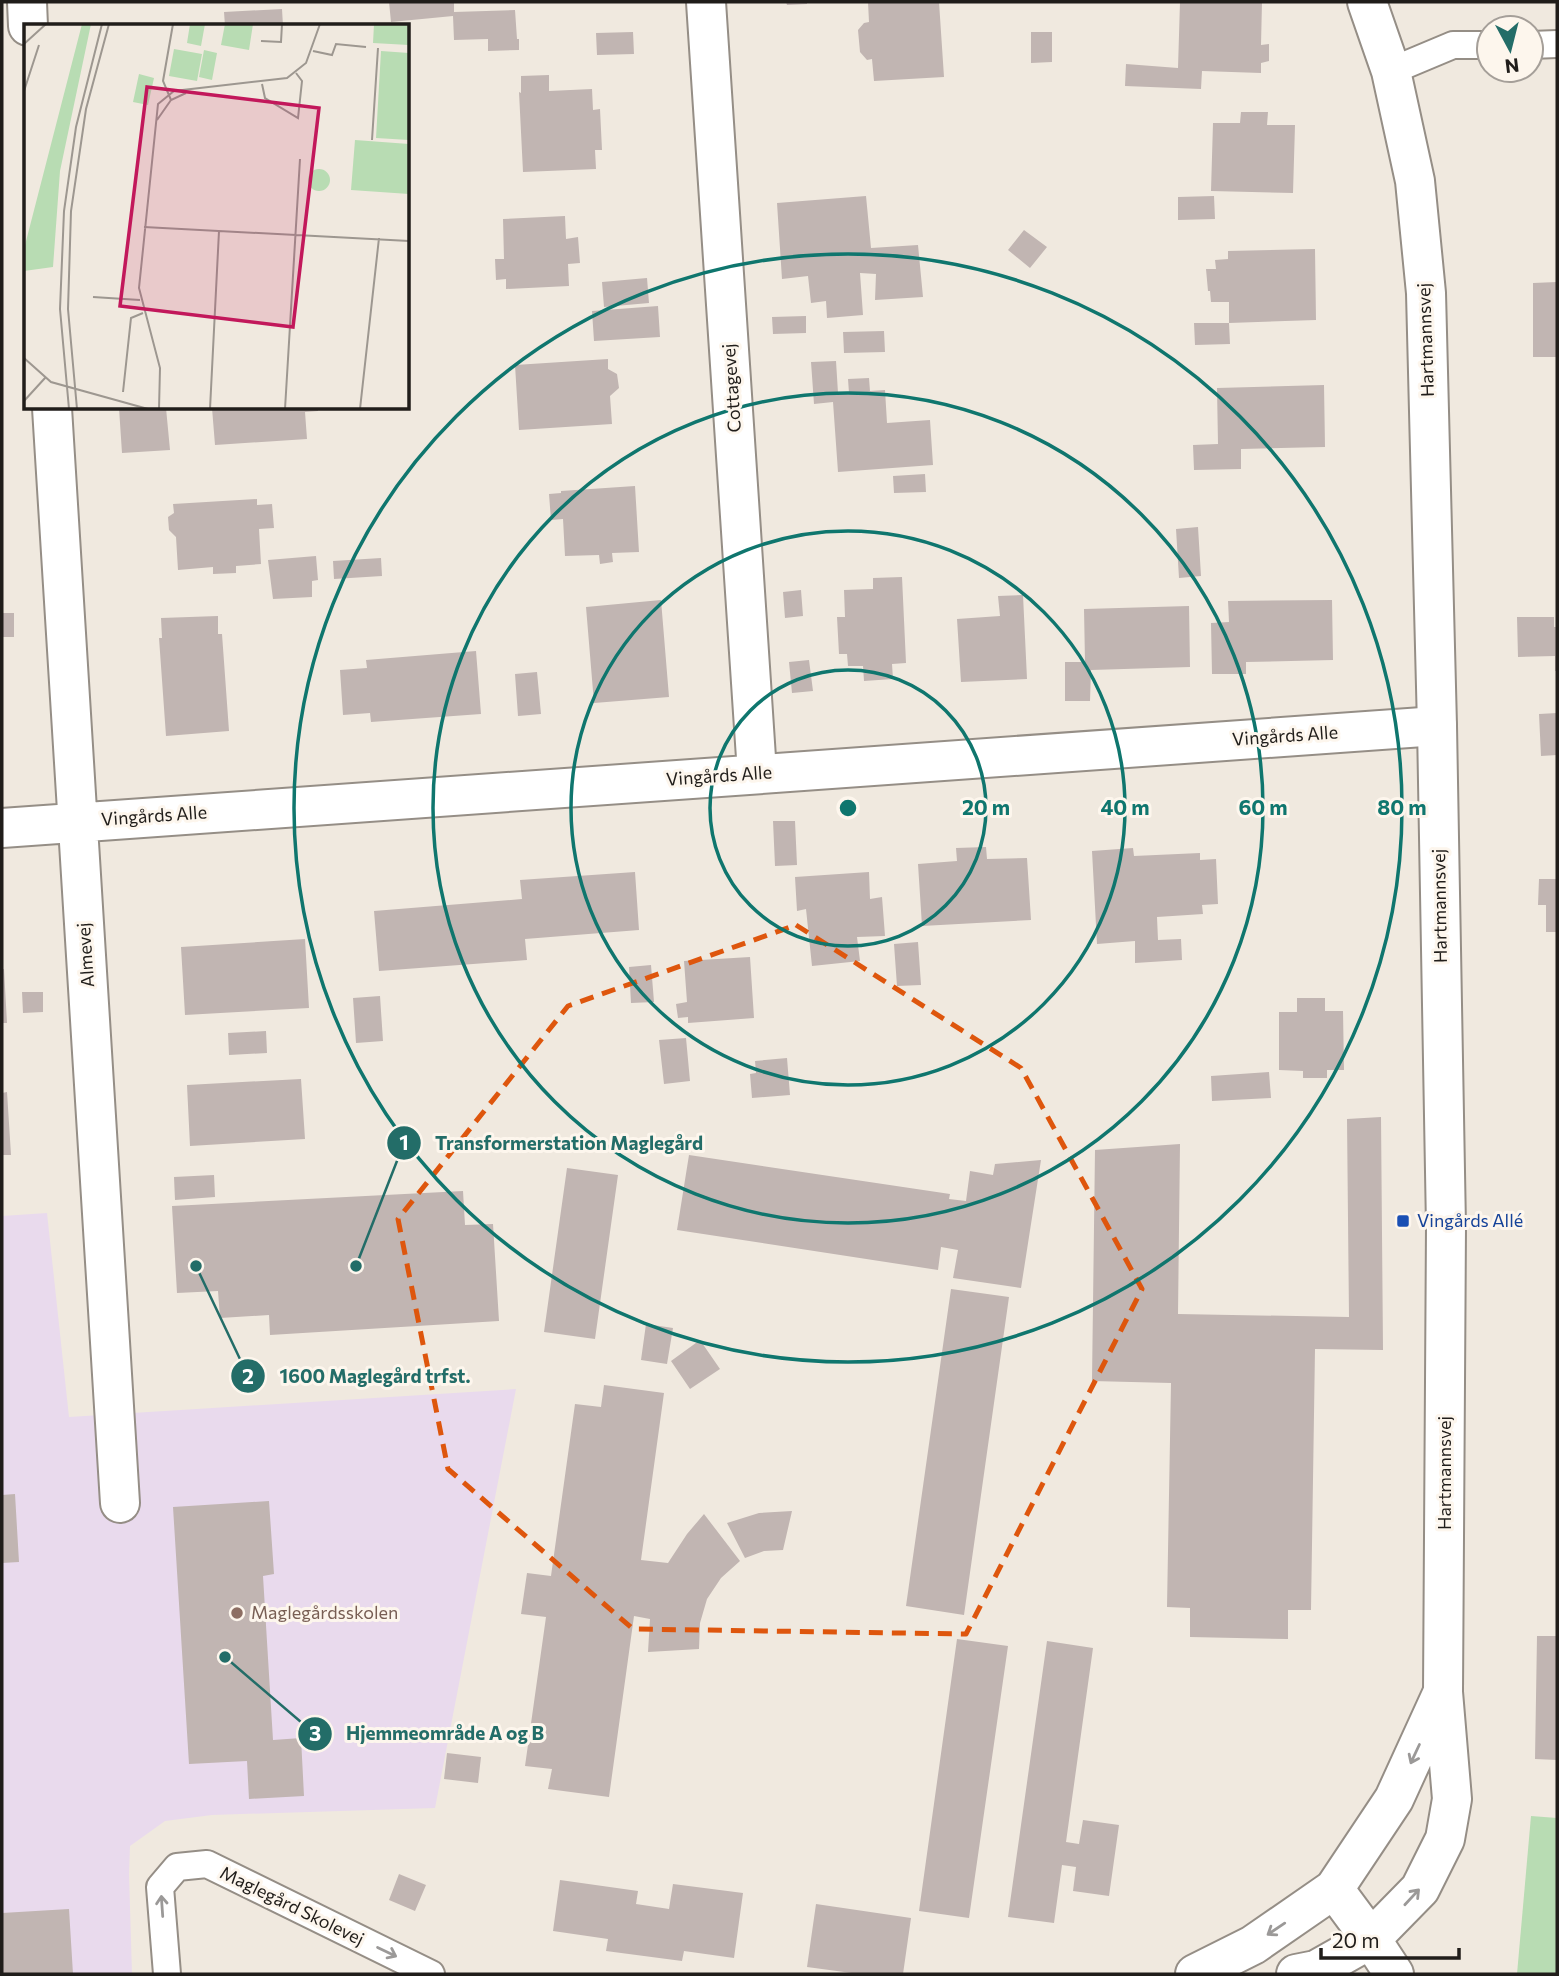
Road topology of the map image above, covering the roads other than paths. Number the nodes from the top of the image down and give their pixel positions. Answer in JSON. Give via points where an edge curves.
{"nodes":[{"id":1,"x":27,"y":2,"type":"edge"},
{"id":2,"x":706,"y":2,"type":"edge"},
{"id":3,"x":1367,"y":2,"type":"edge"},
{"id":4,"x":28,"y":24,"type":"edge"},
{"id":5,"x":1475,"y":45,"type":"edge"},
{"id":6,"x":1391,"y":71,"type":"junction"},
{"id":7,"x":52,"y":410,"type":"edge"},
{"id":8,"x":1437,"y":726,"type":"junction"},
{"id":9,"x":757,"y":773,"type":"junction"},
{"id":10,"x":78,"y":822,"type":"junction"},
{"id":11,"x":2,"y":828,"type":"edge"},
{"id":12,"x":120,"y":1503,"type":"dead end"},
{"id":13,"x":1443,"y":1692,"type":"junction"},
{"id":14,"x":1334,"y":1889,"type":"junction"},
{"id":15,"x":1371,"y":1939,"type":"junction"},
{"id":16,"x":167,"y":1974,"type":"edge"},
{"id":17,"x":431,"y":1974,"type":"edge"},
{"id":18,"x":1195,"y":1974,"type":"edge"},
{"id":19,"x":1296,"y":1974,"type":"edge"},
{"id":20,"x":1394,"y":1974,"type":"edge"}],
"edges":[{"from":1,"to":4,"type":"street"},
{"from":2,"to":9,"type":"street","name":"Cottagevej"},
{"from":3,"to":6,"type":"street","name":"Hartmannsvej"},
{"from":5,"to":6,"type":"lane","via":[[1453,45]]},
{"from":6,"to":8,"type":"street","name":"Hartmannsvej","via":[[1415,181],[1426,293]]},
{"from":7,"to":10,"type":"street","name":"Almevej"},
{"from":8,"to":9,"type":"street","name":"Vingårds Alle"},
{"from":8,"to":13,"type":"street","name":"Hartmannsvej","via":[[1446,1227]]},
{"from":9,"to":10,"type":"street","name":"Vingårds Alle"},
{"from":10,"to":11,"type":"street","name":"Vingårds Alle"},
{"from":10,"to":12,"type":"street","name":"Almevej"},
{"from":13,"to":14,"type":"street","name":"Hartmannsvej","one_way":true,"via":[[1394,1799]]},
{"from":15,"to":13,"type":"street","name":"Hartmannsvej","one_way":true,"via":[[1420,1889],[1445,1839],[1452,1798]]},
{"from":14,"to":15,"type":"street"},
{"from":14,"to":18,"type":"street","name":"Hartmannsvej","one_way":true,"via":[[1252,1945]]},
{"from":15,"to":19,"type":"street","name":"Hartmannsvej","via":[[1316,1970]]},
{"from":15,"to":20,"type":"street"},
{"from":16,"to":17,"type":"lane","name":"Maglegård Skolevej","one_way":true,"via":[[160,1887],[177,1867],[207,1864]]}]}
